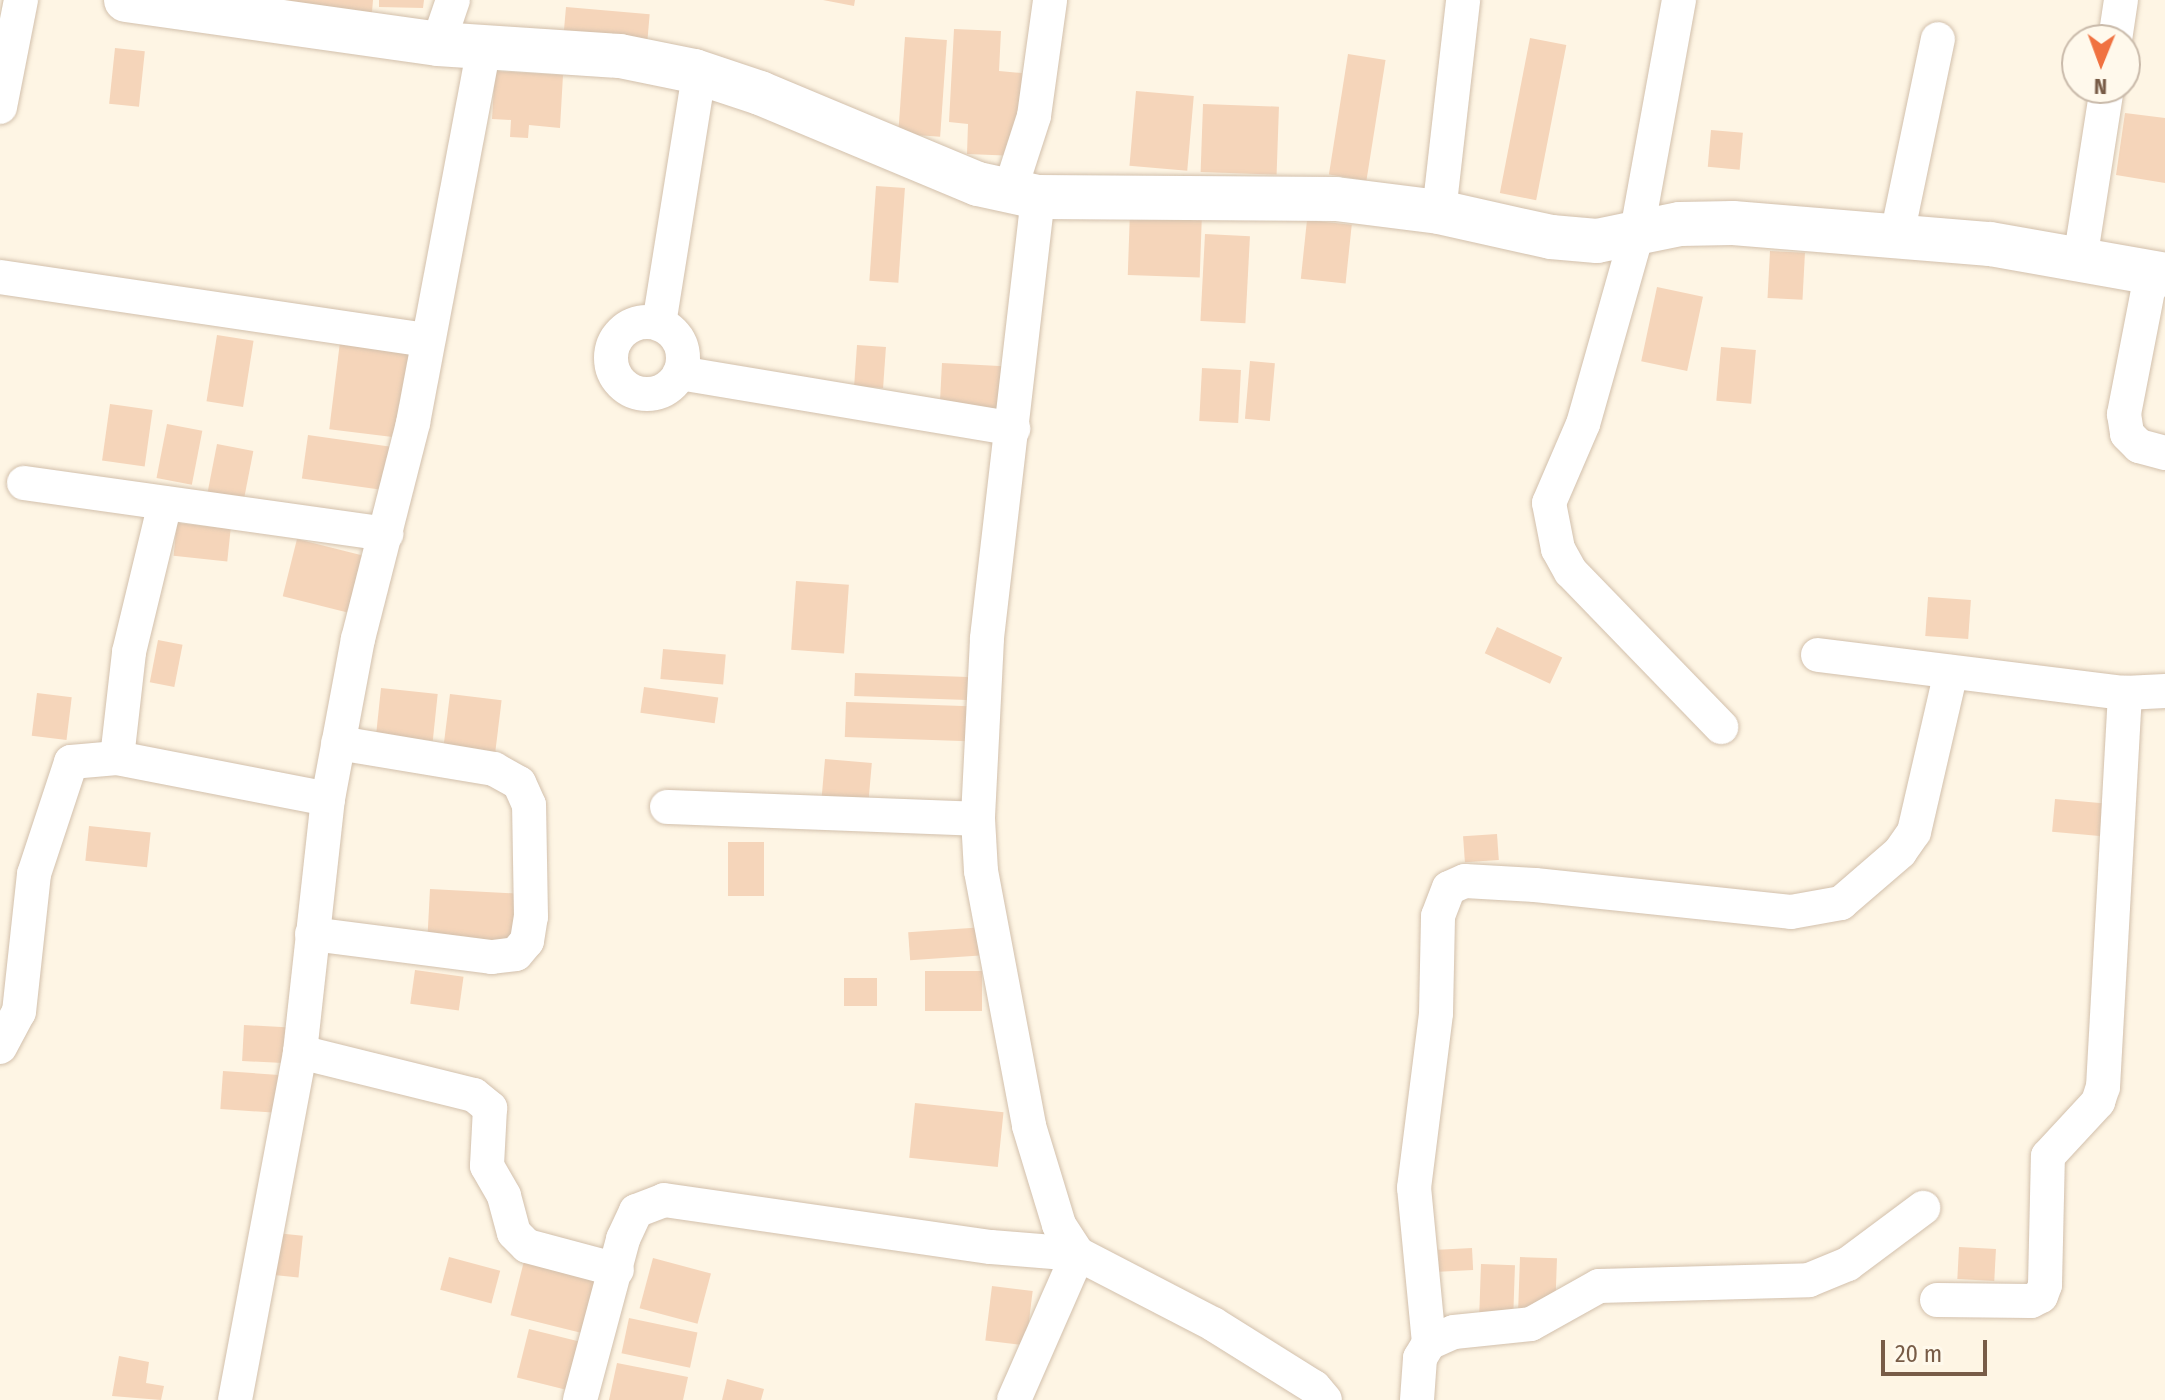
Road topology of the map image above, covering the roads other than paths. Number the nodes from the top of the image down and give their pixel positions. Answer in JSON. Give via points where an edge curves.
{"nodes":[{"id":1,"x":21,"y":0,"type":"edge"},
{"id":2,"x":126,"y":0,"type":"edge"},
{"id":3,"x":453,"y":0,"type":"edge"},
{"id":4,"x":1050,"y":0,"type":"edge"},
{"id":5,"x":1463,"y":0,"type":"edge"},
{"id":6,"x":1679,"y":0,"type":"edge"},
{"id":7,"x":2121,"y":0,"type":"edge"},
{"id":8,"x":2117,"y":24,"type":"edge"},
{"id":9,"x":1938,"y":39,"type":"dead end"},
{"id":10,"x":438,"y":44,"type":"junction"},
{"id":11,"x":484,"y":46,"type":"junction"},
{"id":12,"x":699,"y":73,"type":"junction"},
{"id":13,"x":2104,"y":104,"type":"edge"},
{"id":14,"x":0,"y":107,"type":"edge"},
{"id":15,"x":1023,"y":195,"type":"junction"},
{"id":16,"x":1439,"y":212,"type":"junction"},
{"id":17,"x":1897,"y":235,"type":"junction"},
{"id":18,"x":1636,"y":237,"type":"junction"},
{"id":19,"x":2080,"y":260,"type":"junction"},
{"id":20,"x":2158,"y":275,"type":"edge"},
{"id":21,"x":0,"y":277,"type":"edge"},
{"id":22,"x":659,"y":324,"type":"junction"},
{"id":23,"x":426,"y":340,"type":"junction"},
{"id":24,"x":680,"y":373,"type":"junction"},
{"id":25,"x":1013,"y":429,"type":"junction"},
{"id":26,"x":2165,"y":453,"type":"edge"},
{"id":27,"x":24,"y":483,"type":"dead end"},
{"id":28,"x":165,"y":503,"type":"junction"},
{"id":29,"x":386,"y":534,"type":"junction"},
{"id":30,"x":1818,"y":655,"type":"dead end"},
{"id":31,"x":1951,"y":672,"type":"junction"},
{"id":32,"x":2165,"y":691,"type":"edge"},
{"id":33,"x":2125,"y":693,"type":"junction"},
{"id":34,"x":1721,"y":727,"type":"dead end"},
{"id":35,"x":338,"y":743,"type":"junction"},
{"id":36,"x":117,"y":758,"type":"junction"},
{"id":37,"x":328,"y":799,"type":"junction"},
{"id":38,"x":667,"y":807,"type":"dead end"},
{"id":39,"x":978,"y":819,"type":"junction"},
{"id":40,"x":312,"y":934,"type":"junction"},
{"id":41,"x":0,"y":1047,"type":"edge"},
{"id":42,"x":300,"y":1052,"type":"junction"},
{"id":43,"x":1923,"y":1208,"type":"dead end"},
{"id":44,"x":1078,"y":1254,"type":"junction"},
{"id":45,"x":617,"y":1270,"type":"junction"},
{"id":46,"x":1937,"y":1300,"type":"dead end"},
{"id":47,"x":1429,"y":1343,"type":"junction"},
{"id":48,"x":235,"y":1400,"type":"edge"},
{"id":49,"x":580,"y":1400,"type":"edge"},
{"id":50,"x":1014,"y":1400,"type":"edge"},
{"id":51,"x":1325,"y":1400,"type":"edge"},
{"id":52,"x":1417,"y":1400,"type":"edge"}],
"edges":[{"from":1,"to":14,"type":"street"},
{"from":2,"to":10,"type":"street"},
{"from":3,"to":10,"type":"street"},
{"from":4,"to":15,"type":"street"},
{"from":5,"to":16,"type":"street"},
{"from":6,"to":18,"type":"street"},
{"from":7,"to":8,"type":"street"},
{"from":9,"to":17,"type":"street"},
{"from":10,"to":11,"type":"street"},
{"from":11,"to":12,"type":"street","via":[[620,56]]},
{"from":11,"to":23,"type":"street"},
{"from":12,"to":15,"type":"street"},
{"from":12,"to":22,"type":"street"},
{"from":13,"to":19,"type":"street"},
{"from":15,"to":16,"type":"street","via":[[1336,199]]},
{"from":15,"to":25,"type":"street"},
{"from":16,"to":18,"type":"street","via":[[1551,237]]},
{"from":17,"to":18,"type":"street","via":[[1733,223],[1680,224]]},
{"from":17,"to":19,"type":"street"},
{"from":18,"to":34,"type":"street","via":[[1583,424],[1549,503],[1558,549],[1571,572]]},
{"from":19,"to":20,"type":"street"},
{"from":20,"to":26,"type":"street","via":[[2124,414],[2127,434],[2139,446]]},
{"from":21,"to":23,"type":"street"},
{"from":22,"to":24,"type":"street","via":[[669,329],[682,350]]},
{"from":22,"to":24,"type":"street","via":[[635,324],[616,338],[613,372],[628,389],[651,394],[662,391]]},
{"from":23,"to":29,"type":"street","via":[[413,423]]},
{"from":24,"to":25,"type":"street"},
{"from":25,"to":39,"type":"street","via":[[987,639]]},
{"from":27,"to":28,"type":"street"},
{"from":28,"to":29,"type":"street"},
{"from":28,"to":36,"type":"street","via":[[129,652]]},
{"from":29,"to":35,"type":"street"},
{"from":30,"to":31,"type":"street"},
{"from":31,"to":33,"type":"street"},
{"from":31,"to":47,"type":"street","via":[[1914,832],[1900,852],[1841,903],[1791,912],[1535,885],[1465,881],[1449,888],[1438,916],[1436,1013],[1414,1188]]},
{"from":32,"to":33,"type":"street"},
{"from":33,"to":46,"type":"street","via":[[2103,1087],[2098,1102],[2048,1156],[2045,1285],[2041,1296],[2031,1301]]},
{"from":35,"to":37,"type":"street"},
{"from":35,"to":40,"type":"street","via":[[494,769],[519,783],[529,805],[531,917],[527,941],[516,954],[492,957]]},
{"from":36,"to":37,"type":"street"},
{"from":36,"to":41,"type":"street","via":[[71,762],[62,778],[34,874],[19,1012]]},
{"from":37,"to":40,"type":"street"},
{"from":38,"to":39,"type":"street"},
{"from":39,"to":44,"type":"street","via":[[986,900],[1029,1126],[1059,1225]]},
{"from":40,"to":42,"type":"street"},
{"from":42,"to":45,"type":"street","via":[[474,1095],[490,1108],[487,1166],[504,1196],[514,1233],[527,1246]]},
{"from":42,"to":48,"type":"street"},
{"from":43,"to":47,"type":"street","via":[[1848,1264],[1820,1277],[1599,1286],[1531,1324],[1454,1332]]},
{"from":44,"to":45,"type":"street","via":[[991,1247],[664,1200],[636,1211]]},
{"from":44,"to":50,"type":"street"},
{"from":44,"to":51,"type":"street","via":[[1213,1324],[1314,1387]]},
{"from":45,"to":49,"type":"street"},
{"from":47,"to":52,"type":"street","via":[[1420,1358]]}]}
